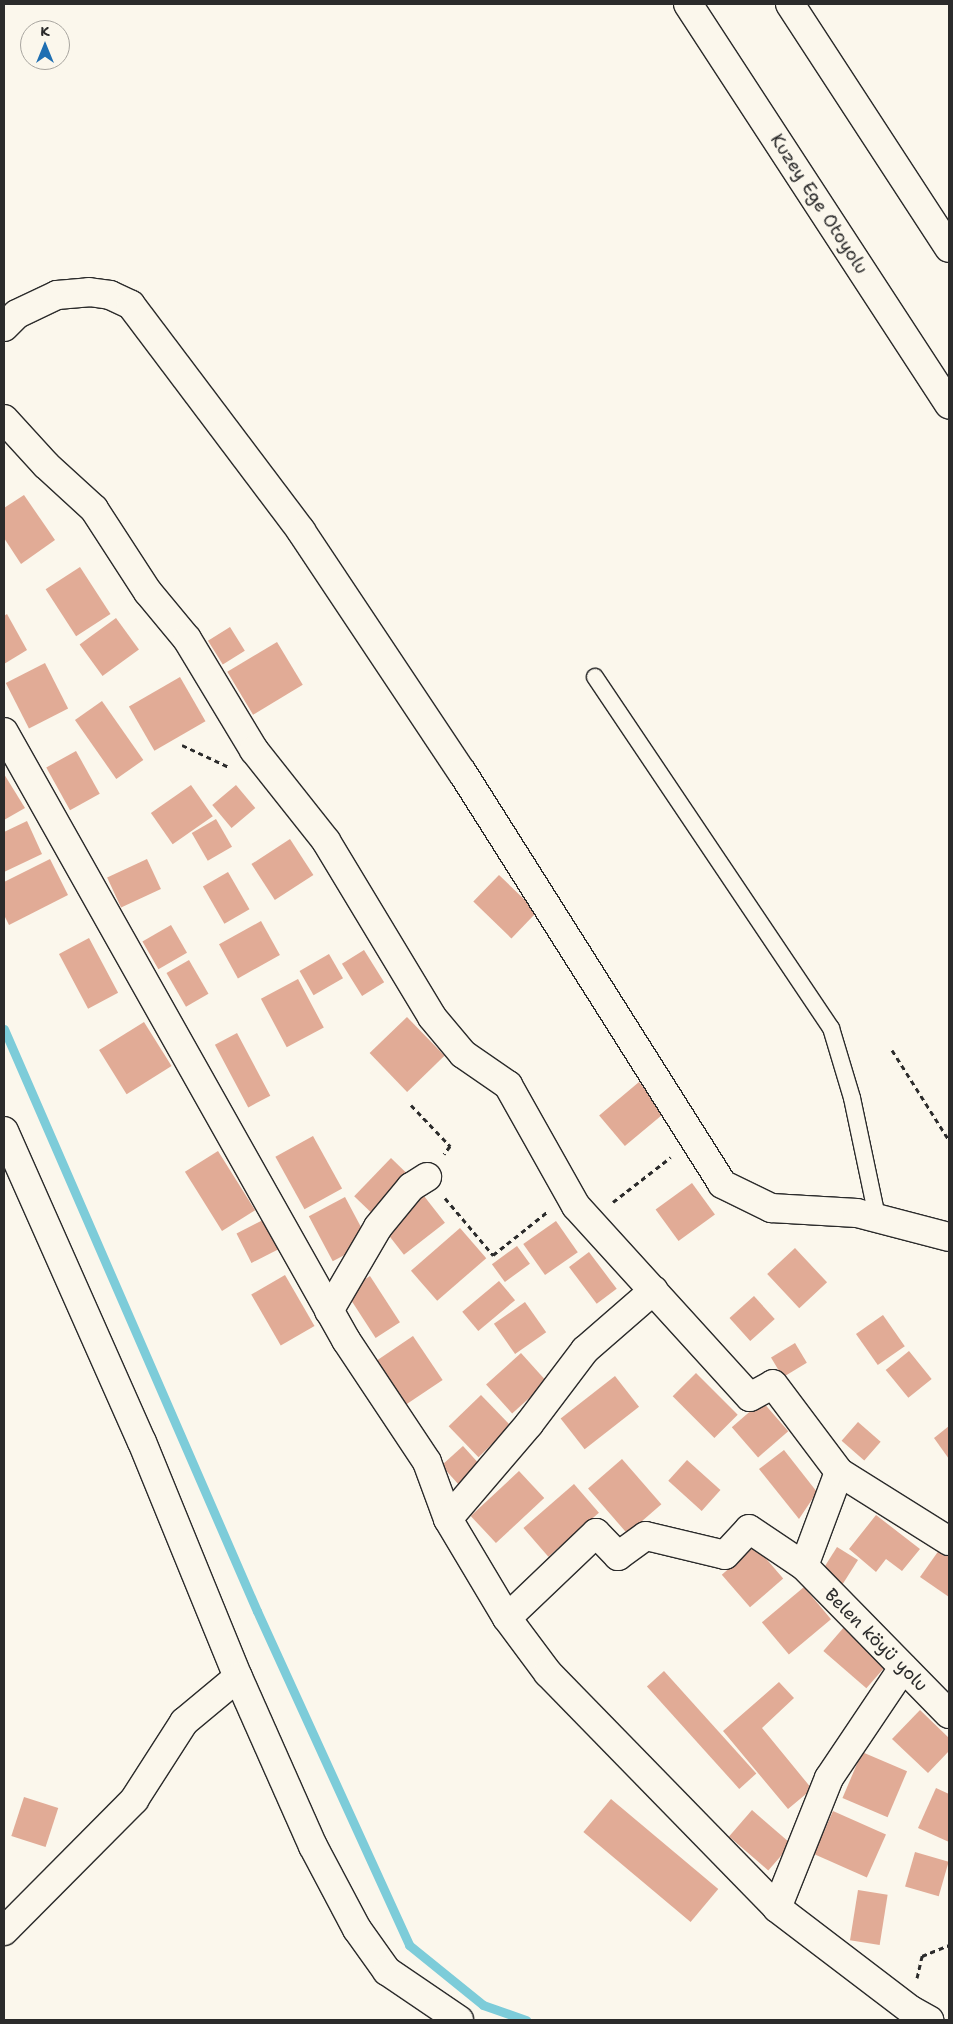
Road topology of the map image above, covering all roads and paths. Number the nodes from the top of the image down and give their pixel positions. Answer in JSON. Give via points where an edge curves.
{"nodes":[{"id":1,"x":688,"y":4,"type":"edge"},
{"id":2,"x":790,"y":4,"type":"edge"},
{"id":3,"x":949,"y":248,"type":"edge"},
{"id":4,"x":4,"y":326,"type":"edge"},
{"id":5,"x":949,"y":405,"type":"edge"},
{"id":6,"x":4,"y":419,"type":"edge"},
{"id":7,"x":595,"y":677,"type":"dead end"},
{"id":8,"x":4,"y":732,"type":"edge"},
{"id":9,"x":892,"y":1050,"type":"dead end"},
{"id":10,"x":411,"y":1105,"type":"dead end"},
{"id":11,"x":4,"y":1131,"type":"edge"},
{"id":12,"x":696,"y":1139,"type":"junction"},
{"id":13,"x":949,"y":1140,"type":"edge"},
{"id":14,"x":427,"y":1177,"type":"junction"},
{"id":15,"x":570,"y":1195,"type":"junction"},
{"id":16,"x":877,"y":1218,"type":"junction"},
{"id":17,"x":588,"y":1220,"type":"junction"},
{"id":18,"x":949,"y":1237,"type":"edge"},
{"id":19,"x":654,"y":1290,"type":"junction"},
{"id":20,"x":329,"y":1311,"type":"junction"},
{"id":21,"x":839,"y":1472,"type":"junction"},
{"id":22,"x":448,"y":1518,"type":"junction"},
{"id":23,"x":949,"y":1541,"type":"edge"},
{"id":24,"x":804,"y":1566,"type":"junction"},
{"id":25,"x":507,"y":1618,"type":"junction"},
{"id":26,"x":903,"y":1668,"type":"junction"},
{"id":27,"x":238,"y":1677,"type":"junction"},
{"id":28,"x":949,"y":1714,"type":"edge"},
{"id":29,"x":777,"y":1908,"type":"junction"},
{"id":30,"x":4,"y":1931,"type":"edge"},
{"id":31,"x":949,"y":1944,"type":"edge"},
{"id":32,"x":920,"y":2015,"type":"edge"},
{"id":33,"x":459,"y":2020,"type":"edge"}],
"edges":[{"from":1,"to":5,"type":"main road","name":"Kuzey Ege Otoyolu"},
{"from":2,"to":3,"type":"main road"},
{"from":4,"to":12,"type":"main road","via":[[17,314],[57,294],[110,294],[132,305],[301,531],[467,781]]},
{"from":6,"to":15,"type":"main road","via":[[46,465],[94,509],[148,592],[187,639],[254,750],[326,841],[432,1017],[463,1054],[508,1085]]},
{"from":7,"to":16,"type":"lane","via":[[831,1028],[852,1098]]},
{"from":8,"to":20,"type":"main road"},
{"from":9,"to":13,"type":"path"},
{"from":10,"to":14,"type":"path","via":[[450,1146]]},
{"from":11,"to":27,"type":"main road","via":[[142,1442]]},
{"from":12,"to":16,"type":"main road","via":[[722,1184],[771,1208]]},
{"from":12,"to":17,"type":"path"},
{"from":14,"to":15,"type":"path","via":[[493,1255]]},
{"from":14,"to":20,"type":"main road","via":[[411,1186],[378,1227]]},
{"from":15,"to":17,"type":"main road"},
{"from":16,"to":18,"type":"main road"},
{"from":17,"to":19,"type":"main road"},
{"from":19,"to":21,"type":"main road","via":[[750,1397],[773,1384]]},
{"from":19,"to":22,"type":"main road","via":[[585,1350],[529,1424]]},
{"from":20,"to":22,"type":"main road","via":[[427,1462]]},
{"from":21,"to":23,"type":"main road"},
{"from":21,"to":24,"type":"main road"},
{"from":22,"to":25,"type":"main road"},
{"from":24,"to":25,"type":"main road","name":"Belen köyü yolu","via":[[749,1529],[724,1554],[646,1536],[618,1556],[596,1533]]},
{"from":24,"to":26,"type":"main road","name":"Belen köyü yolu"},
{"from":25,"to":29,"type":"main road","via":[[548,1673]]},
{"from":26,"to":28,"type":"main road","name":"Belen köyü yolu"},
{"from":26,"to":29,"type":"main road","via":[[829,1778]]},
{"from":27,"to":30,"type":"main road","via":[[184,1722],[134,1800]]},
{"from":27,"to":33,"type":"main road","via":[[313,1846],[357,1929],[388,1971]]},
{"from":29,"to":32,"type":"main road"},
{"from":31,"to":32,"type":"path","via":[[922,1956]]}]}
